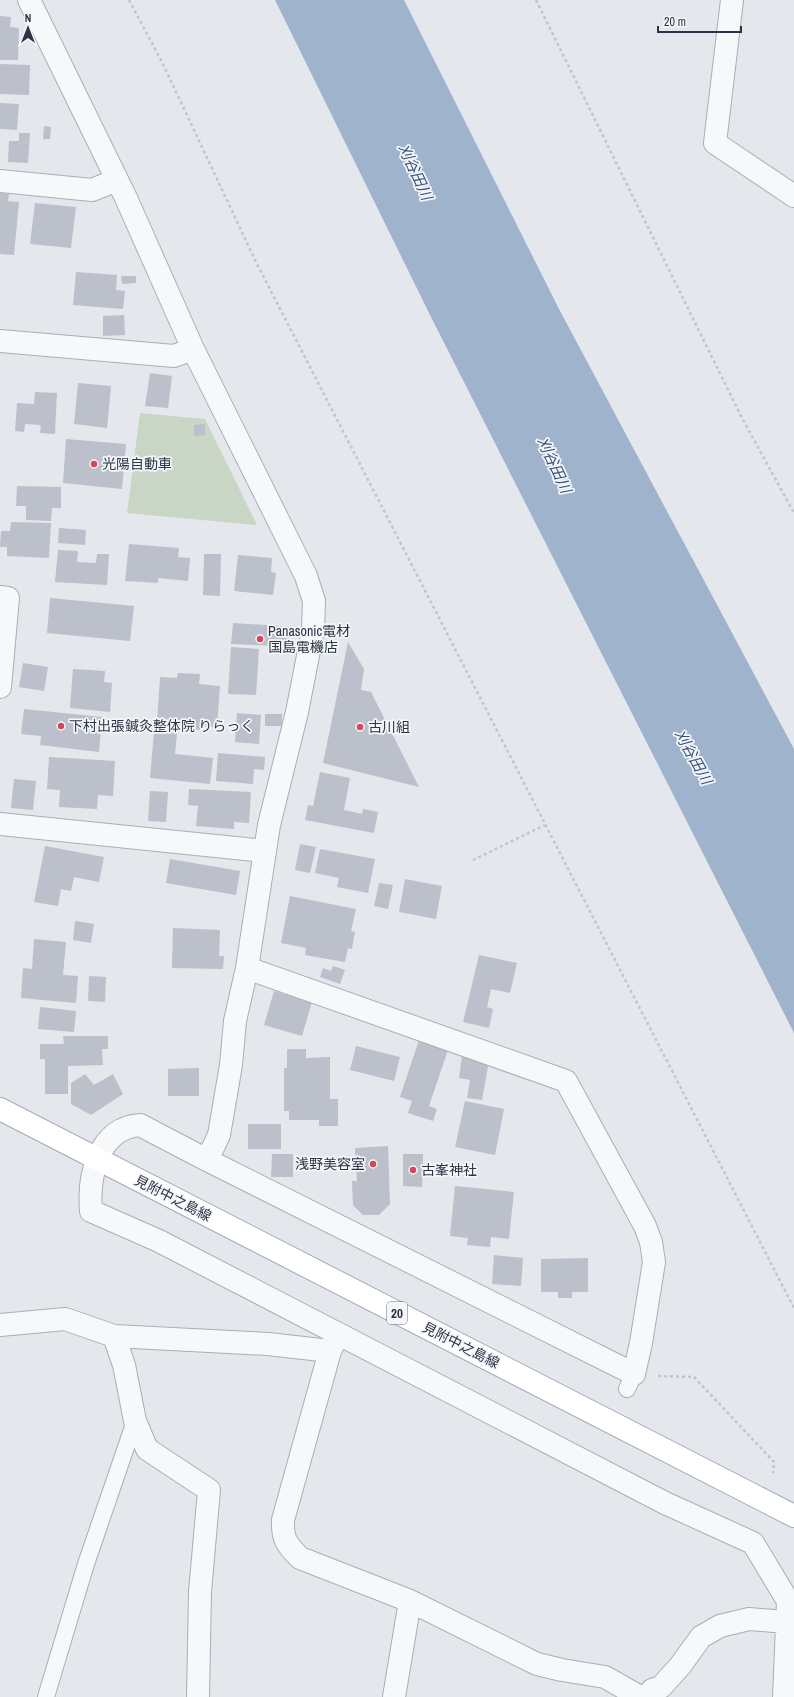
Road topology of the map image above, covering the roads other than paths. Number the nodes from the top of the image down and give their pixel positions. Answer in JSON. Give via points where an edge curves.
{"nodes":[{"id":1,"x":29,"y":0,"type":"edge"},
{"id":2,"x":732,"y":0,"type":"edge"},
{"id":3,"x":117,"y":180,"type":"junction"},
{"id":4,"x":0,"y":181,"type":"edge"},
{"id":5,"x":794,"y":196,"type":"edge"},
{"id":6,"x":0,"y":341,"type":"edge"},
{"id":7,"x":193,"y":349,"type":"junction"},
{"id":8,"x":0,"y":597,"type":"edge"},
{"id":9,"x":0,"y":687,"type":"edge"},
{"id":10,"x":0,"y":824,"type":"edge"},
{"id":11,"x":265,"y":851,"type":"junction"},
{"id":12,"x":247,"y":968,"type":"junction"},
{"id":13,"x":0,"y":1109,"type":"edge"},
{"id":14,"x":96,"y":1158,"type":"junction"},
{"id":15,"x":207,"y":1160,"type":"junction"},
{"id":16,"x":0,"y":1325,"type":"edge"},
{"id":17,"x":114,"y":1336,"type":"junction"},
{"id":18,"x":334,"y":1342,"type":"junction"},
{"id":19,"x":135,"y":1421,"type":"junction"},
{"id":20,"x":794,"y":1516,"type":"edge"},
{"id":21,"x":410,"y":1601,"type":"junction"},
{"id":22,"x":786,"y":1622,"type":"junction"},
{"id":23,"x":46,"y":1697,"type":"edge"},
{"id":24,"x":198,"y":1697,"type":"edge"},
{"id":25,"x":394,"y":1697,"type":"edge"},
{"id":26,"x":640,"y":1697,"type":"edge"},
{"id":27,"x":648,"y":1697,"type":"edge"},
{"id":28,"x":784,"y":1697,"type":"edge"}],
"edges":[{"from":1,"to":3,"type":"street"},
{"from":2,"to":5,"type":"street","via":[[715,143]]},
{"from":3,"to":4,"type":"street","via":[[92,190]]},
{"from":3,"to":7,"type":"street"},
{"from":6,"to":7,"type":"street","via":[[174,356]]},
{"from":7,"to":11,"type":"street","via":[[306,576],[314,601],[313,630],[297,712]]},
{"from":8,"to":9,"type":"street","via":[[8,598]]},
{"from":10,"to":11,"type":"street"},
{"from":11,"to":12,"type":"street"},
{"from":12,"to":15,"type":"street","via":[[235,1021],[231,1065],[219,1135]]},
{"from":12,"to":15,"type":"street","via":[[566,1081],[651,1242],[654,1262],[641,1343],[630,1382]]},
{"from":13,"to":14,"type":"main road","name":"見附中之島線","number":"20"},
{"from":14,"to":15,"type":"street","via":[[115,1134],[128,1126],[140,1125]]},
{"from":14,"to":18,"type":"street","via":[[90,1196],[91,1212],[160,1241]]},
{"from":14,"to":20,"type":"main road","name":"見附中之島線","number":"20"},
{"from":16,"to":17,"type":"street","via":[[64,1319]]},
{"from":17,"to":18,"type":"street","via":[[268,1344]]},
{"from":17,"to":19,"type":"street","via":[[124,1365]]},
{"from":18,"to":21,"type":"street","via":[[283,1520],[283,1534],[289,1548],[300,1558]]},
{"from":18,"to":22,"type":"street","via":[[593,1459],[665,1503],[753,1543],[788,1602]]},
{"from":19,"to":23,"type":"lane","via":[[86,1564]]},
{"from":19,"to":24,"type":"street","via":[[147,1449],[209,1490],[200,1592]]},
{"from":21,"to":25,"type":"street"},
{"from":21,"to":26,"type":"street","via":[[537,1664],[605,1677]]},
{"from":22,"to":27,"type":"street","via":[[749,1619],[720,1626],[701,1637],[675,1672],[661,1687],[652,1690]]},
{"from":22,"to":28,"type":"street"}]}
